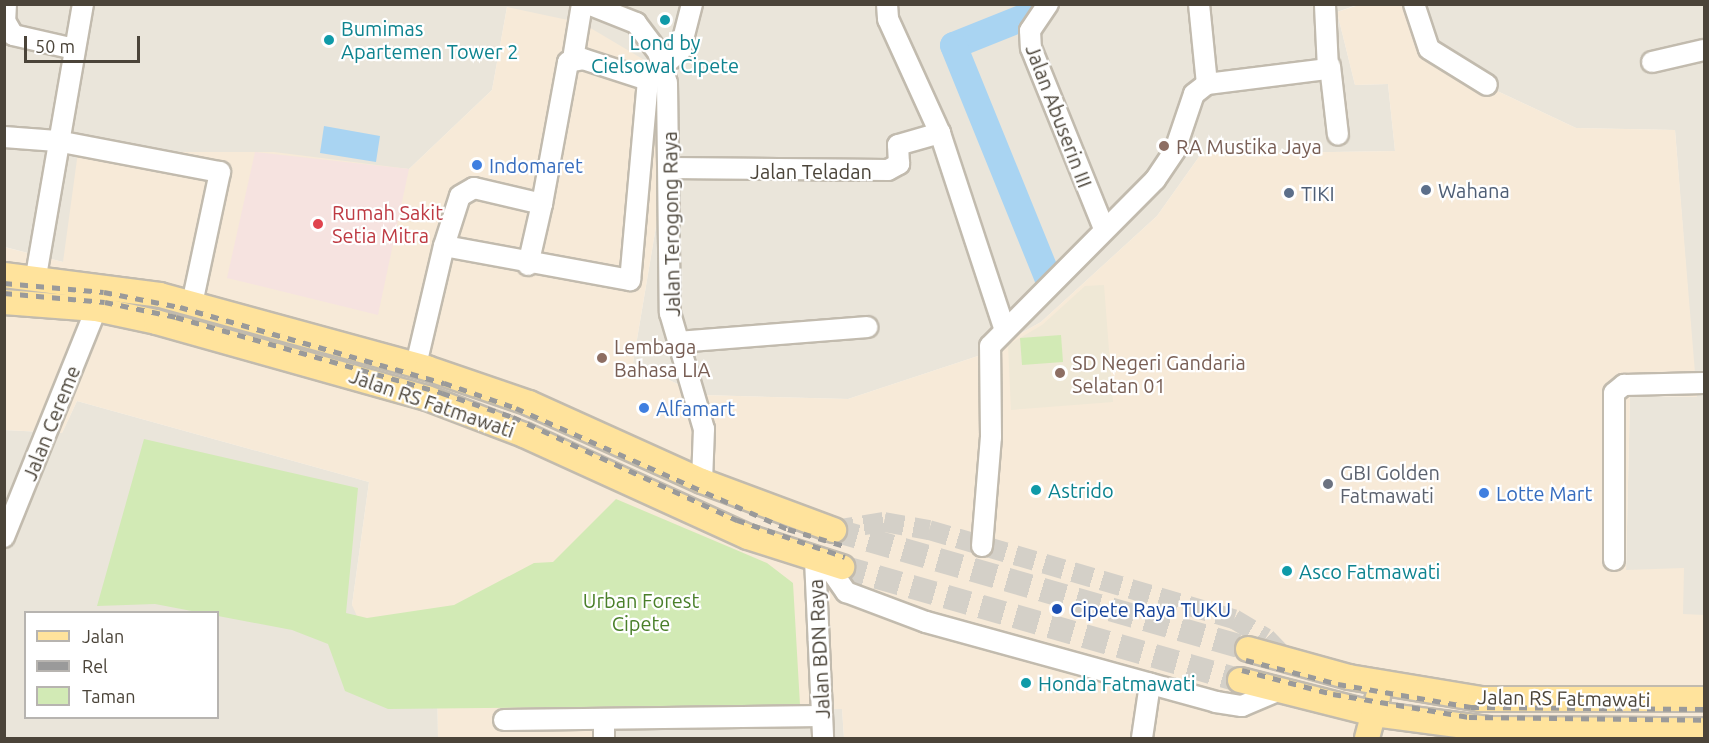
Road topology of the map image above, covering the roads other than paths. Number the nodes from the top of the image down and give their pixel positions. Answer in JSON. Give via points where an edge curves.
{"nodes":[{"id":1,"x":6,"y":4,"type":"edge"},
{"id":2,"x":83,"y":4,"type":"edge"},
{"id":3,"x":692,"y":4,"type":"edge"},
{"id":4,"x":887,"y":4,"type":"edge"},
{"id":5,"x":1048,"y":4,"type":"edge"},
{"id":6,"x":1199,"y":4,"type":"edge"},
{"id":7,"x":1414,"y":4,"type":"edge"},
{"id":8,"x":587,"y":5,"type":"edge"},
{"id":9,"x":1326,"y":5,"type":"edge"},
{"id":10,"x":74,"y":50,"type":"junction"},
{"id":11,"x":1704,"y":50,"type":"edge"},
{"id":12,"x":578,"y":59,"type":"junction"},
{"id":13,"x":1652,"y":62,"type":"dead end"},
{"id":14,"x":1330,"y":66,"type":"junction"},
{"id":15,"x":662,"y":67,"type":"junction"},
{"id":16,"x":1207,"y":84,"type":"junction"},
{"id":17,"x":1487,"y":85,"type":"dead end"},
{"id":18,"x":940,"y":134,"type":"junction"},
{"id":19,"x":1338,"y":135,"type":"dead end"},
{"id":20,"x":4,"y":137,"type":"edge"},
{"id":21,"x":57,"y":141,"type":"junction"},
{"id":22,"x":669,"y":168,"type":"junction"},
{"id":23,"x":542,"y":204,"type":"junction"},
{"id":24,"x":1104,"y":230,"type":"junction"},
{"id":25,"x":451,"y":248,"type":"junction"},
{"id":26,"x":528,"y":265,"type":"junction"},
{"id":27,"x":4,"y":275,"type":"edge"},
{"id":28,"x":36,"y":276,"type":"junction"},
{"id":29,"x":4,"y":302,"type":"edge"},
{"id":30,"x":192,"y":304,"type":"junction"},
{"id":31,"x":96,"y":309,"type":"junction"},
{"id":32,"x":867,"y":327,"type":"dead end"},
{"id":33,"x":1004,"y":328,"type":"junction"},
{"id":34,"x":678,"y":342,"type":"junction"},
{"id":35,"x":422,"y":366,"type":"junction"},
{"id":36,"x":1704,"y":383,"type":"edge"},
{"id":37,"x":702,"y":481,"type":"junction"},
{"id":38,"x":834,"y":531,"type":"dead end"},
{"id":39,"x":4,"y":537,"type":"edge"},
{"id":40,"x":982,"y":546,"type":"dead end"},
{"id":41,"x":1614,"y":560,"type":"dead end"},
{"id":42,"x":827,"y":563,"type":"junction"},
{"id":43,"x":1248,"y":649,"type":"tunnel mouth"},
{"id":44,"x":1240,"y":680,"type":"tunnel mouth"},
{"id":45,"x":1150,"y":684,"type":"junction"},
{"id":46,"x":1381,"y":684,"type":"junction"},
{"id":47,"x":1280,"y":690,"type":"junction"},
{"id":48,"x":1704,"y":699,"type":"edge"},
{"id":49,"x":1374,"y":714,"type":"junction"},
{"id":50,"x":822,"y":716,"type":"junction"},
{"id":51,"x":504,"y":720,"type":"dead end"},
{"id":52,"x":604,"y":729,"type":"edge"},
{"id":53,"x":1704,"y":730,"type":"edge"},
{"id":54,"x":823,"y":738,"type":"edge"},
{"id":55,"x":1142,"y":738,"type":"edge"},
{"id":56,"x":1367,"y":738,"type":"edge"}],
"edges":[{"from":1,"to":10,"type":"street","via":[[4,21],[14,35]]},
{"from":2,"to":10,"type":"street"},
{"from":3,"to":15,"type":"street","via":[[681,51]]},
{"from":4,"to":18,"type":"street","via":[[888,19],[919,78]]},
{"from":5,"to":24,"type":"street","name":"Jalan Abuserin III","via":[[1030,31],[1031,48]]},
{"from":6,"to":16,"type":"street"},
{"from":7,"to":17,"type":"street","via":[[1429,49]]},
{"from":8,"to":12,"type":"street"},
{"from":8,"to":15,"type":"street","name":"Jalan Terogong Raya","via":[[628,16],[647,35]]},
{"from":9,"to":14,"type":"street"},
{"from":10,"to":21,"type":"street"},
{"from":11,"to":13,"type":"street"},
{"from":12,"to":23,"type":"street","via":[[565,67]]},
{"from":12,"to":26,"type":"street","via":[[645,78],[651,85],[631,277],[621,282]]},
{"from":14,"to":16,"type":"street","via":[[1324,72]]},
{"from":14,"to":19,"type":"street"},
{"from":15,"to":22,"type":"street","name":"Jalan Terogong Raya"},
{"from":16,"to":24,"type":"street","via":[[1190,99],[1167,164]]},
{"from":18,"to":22,"type":"street","name":"Jalan Teladan","via":[[898,145],[898,164],[888,170]]},
{"from":18,"to":33,"type":"street"},
{"from":20,"to":21,"type":"street"},
{"from":21,"to":28,"type":"street"},
{"from":21,"to":30,"type":"street","via":[[220,172]]},
{"from":22,"to":34,"type":"street","name":"Jalan Terogong Raya","via":[[670,312]]},
{"from":23,"to":25,"type":"street","via":[[468,189],[460,196]]},
{"from":23,"to":26,"type":"street"},
{"from":24,"to":33,"type":"street"},
{"from":25,"to":26,"type":"street"},
{"from":25,"to":35,"type":"street"},
{"from":27,"to":28,"type":"main road","name":"Jalan RS Fatmawati"},
{"from":28,"to":30,"type":"main road","name":"Jalan RS Fatmawati","via":[[114,285]]},
{"from":29,"to":31,"type":"main road","name":"Jalan RS Fatmawati"},
{"from":30,"to":35,"type":"main road","name":"Jalan RS Fatmawati"},
{"from":31,"to":39,"type":"street","name":"Jalan Cereme"},
{"from":31,"to":42,"type":"main road","name":"Jalan RS Fatmawati","via":[[219,338],[427,398],[524,435],[748,537]]},
{"from":32,"to":34,"type":"street"},
{"from":33,"to":40,"type":"street","via":[[988,354],[991,437]]},
{"from":34,"to":37,"type":"street","name":"Jalan Terogong Raya","via":[[704,429]]},
{"from":35,"to":37,"type":"main road","name":"Jalan RS Fatmawati","via":[[529,403]]},
{"from":36,"to":41,"type":"street","via":[[1624,385],[1614,393]]},
{"from":37,"to":38,"type":"main road","name":"Jalan RS Fatmawati"},
{"from":42,"to":45,"type":"street","via":[[846,592],[892,612]]},
{"from":42,"to":50,"type":"street","name":"Jalan BDN Raya"},
{"from":43,"to":46,"type":"main road","name":"Jalan RS Fatmawati"},
{"from":44,"to":47,"type":"main road","name":"Jalan RS Fatmawati"},
{"from":45,"to":47,"type":"street","via":[[1242,706]]},
{"from":45,"to":55,"type":"street"},
{"from":46,"to":48,"type":"main road","name":"Jalan RS Fatmawati","via":[[1522,701]]},
{"from":46,"to":49,"type":"main road"},
{"from":47,"to":49,"type":"main road","name":"Jalan RS Fatmawati"},
{"from":49,"to":53,"type":"main road","name":"Jalan RS Fatmawati","via":[[1543,732]]},
{"from":49,"to":56,"type":"main road"},
{"from":50,"to":52,"type":"street"},
{"from":50,"to":54,"type":"street","name":"Jalan BDN Raya"},
{"from":51,"to":52,"type":"street"}]}
